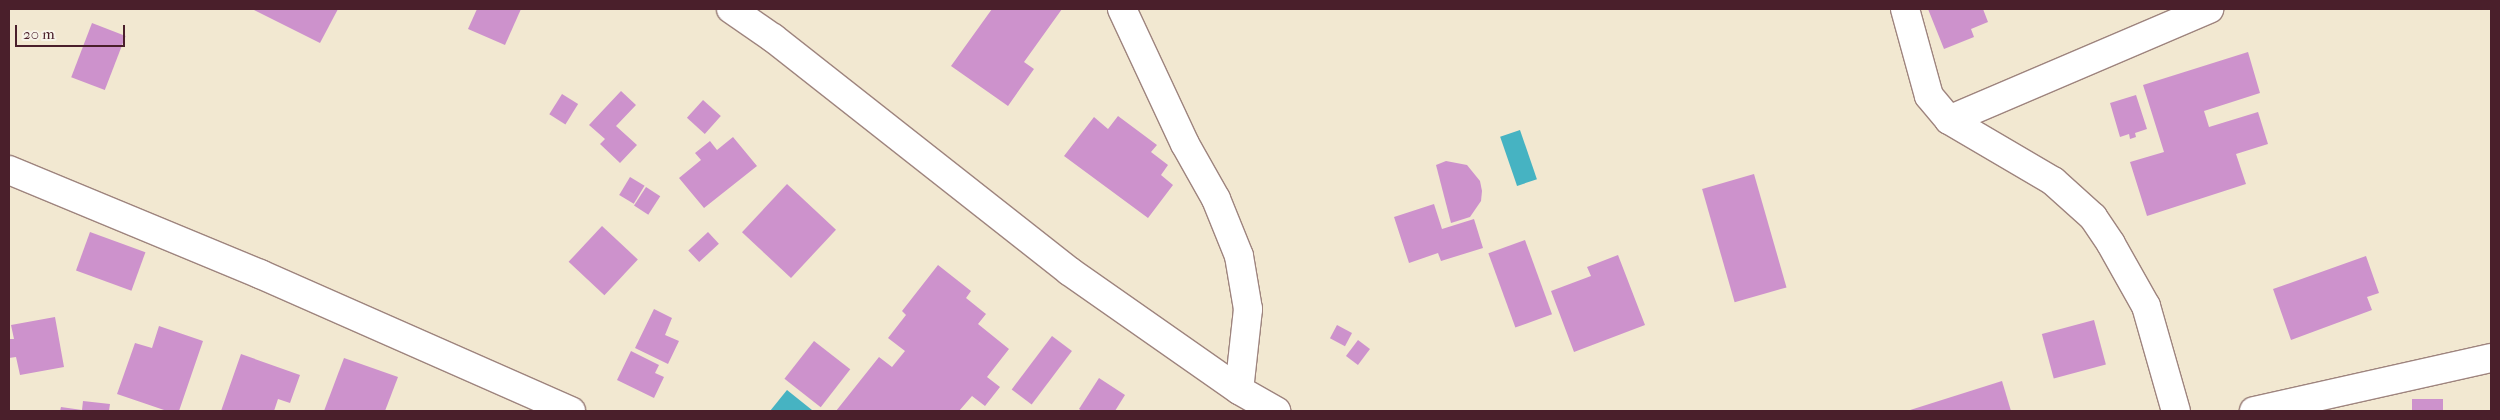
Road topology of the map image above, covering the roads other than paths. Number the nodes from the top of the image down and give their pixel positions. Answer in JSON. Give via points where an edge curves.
{"nodes":[{"id":1,"x":731,"y":9,"type":"edge"},
{"id":2,"x":1122,"y":9,"type":"edge"},
{"id":3,"x":1906,"y":9,"type":"edge"},
{"id":4,"x":2209,"y":9,"type":"edge"},
{"id":5,"x":1950,"y":120,"type":"junction"},
{"id":6,"x":9,"y":170,"type":"edge"},
{"id":7,"x":2491,"y":358,"type":"edge"},
{"id":8,"x":1239,"y":390,"type":"junction"},
{"id":9,"x":571,"y":411,"type":"edge"},
{"id":10,"x":1276,"y":411,"type":"edge"},
{"id":11,"x":2176,"y":411,"type":"edge"},
{"id":12,"x":2254,"y":411,"type":"edge"}],
"edges":[{"from":1,"to":8,"type":"street","via":[[773,38],[1069,271]]},
{"from":2,"to":8,"type":"street","via":[[1186,144],[1216,199],[1239,256],[1248,309]]},
{"from":3,"to":5,"type":"street","via":[[1930,96]]},
{"from":4,"to":5,"type":"street"},
{"from":5,"to":11,"type":"street","via":[[2053,181],[2093,217],[2146,306]]},
{"from":6,"to":9,"type":"street","via":[[260,274]]},
{"from":7,"to":12,"type":"street"},
{"from":8,"to":10,"type":"street"}]}
